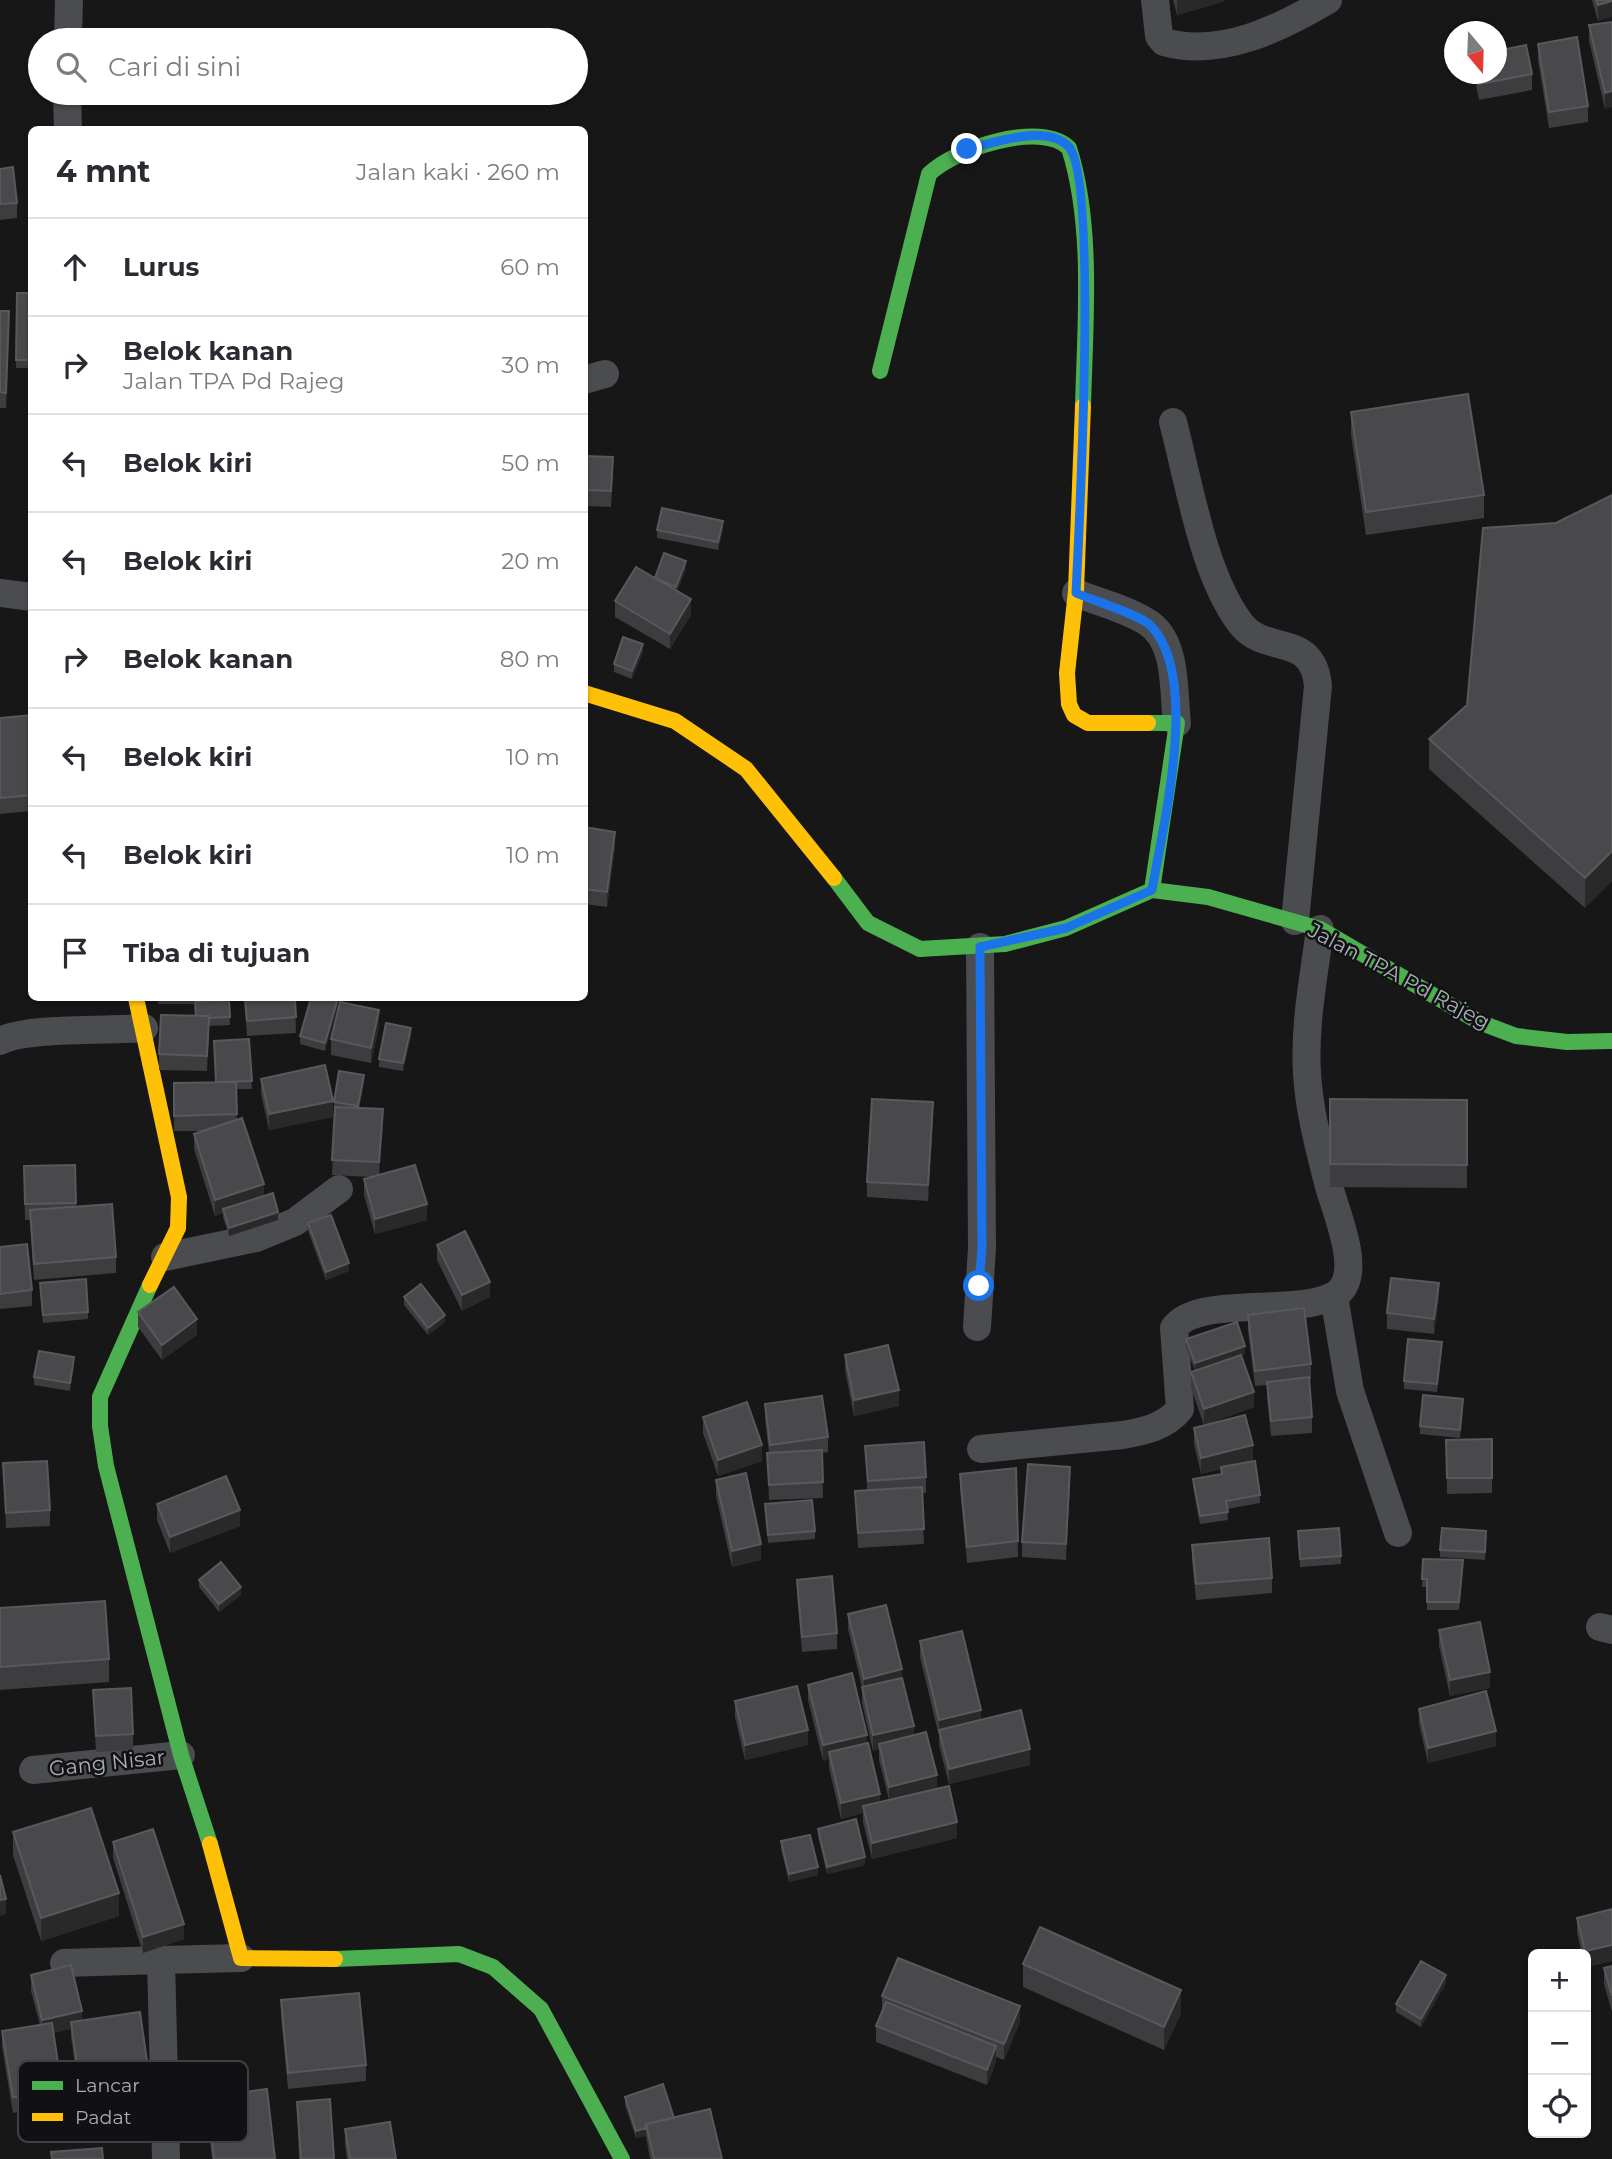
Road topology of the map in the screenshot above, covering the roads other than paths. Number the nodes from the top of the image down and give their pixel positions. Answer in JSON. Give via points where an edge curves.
{"nodes":[{"id":1,"x":69,"y":0,"type":"edge"},
{"id":2,"x":1155,"y":0,"type":"edge"},
{"id":3,"x":1328,"y":0,"type":"edge"},
{"id":4,"x":68,"y":28,"type":"edge"},
{"id":5,"x":67,"y":105,"type":"edge"},
{"id":6,"x":68,"y":126,"type":"edge"},
{"id":7,"x":880,"y":371,"type":"dead end"},
{"id":8,"x":1173,"y":422,"type":"dead end"},
{"id":9,"x":0,"y":593,"type":"edge"},
{"id":10,"x":1076,"y":593,"type":"junction"},
{"id":11,"x":28,"y":596,"type":"edge"},
{"id":12,"x":588,"y":694,"type":"edge"},
{"id":13,"x":1177,"y":723,"type":"junction"},
{"id":14,"x":1152,"y":890,"type":"junction"},
{"id":15,"x":1307,"y":925,"type":"junction"},
{"id":16,"x":980,"y":947,"type":"junction"},
{"id":17,"x":137,"y":1001,"type":"edge"},
{"id":18,"x":144,"y":1028,"type":"junction"},
{"id":19,"x":0,"y":1041,"type":"edge"},
{"id":20,"x":1612,"y":1041,"type":"edge"},
{"id":21,"x":339,"y":1189,"type":"dead end"},
{"id":22,"x":165,"y":1256,"type":"junction"},
{"id":23,"x":1334,"y":1296,"type":"junction"},
{"id":24,"x":977,"y":1327,"type":"dead end"},
{"id":25,"x":981,"y":1449,"type":"dead end"},
{"id":26,"x":1398,"y":1533,"type":"dead end"},
{"id":27,"x":181,"y":1755,"type":"junction"},
{"id":28,"x":33,"y":1770,"type":"dead end"},
{"id":29,"x":241,"y":1958,"type":"junction"},
{"id":30,"x":161,"y":1960,"type":"junction"},
{"id":31,"x":64,"y":1963,"type":"dead end"},
{"id":32,"x":164,"y":2061,"type":"edge"},
{"id":33,"x":622,"y":2159,"type":"edge"}],
"edges":[{"from":1,"to":4,"type":"street"},
{"from":2,"to":3,"type":"street","via":[[1159,36],[1164,42],[1202,46],[1242,40],[1285,25]]},
{"from":5,"to":6,"type":"street"},
{"from":7,"to":10,"type":"street","via":[[929,174],[937,164],[967,149],[1040,135],[1070,148],[1078,165],[1083,249],[1084,423]]},
{"from":8,"to":15,"type":"street","via":[[1211,565],[1229,607],[1244,627],[1301,652],[1316,671]]},
{"from":9,"to":11,"type":"street"},
{"from":10,"to":13,"type":"street","via":[[1147,622],[1158,635],[1169,655]]},
{"from":10,"to":13,"type":"street","via":[[1066,695],[1074,715],[1088,723]]},
{"from":12,"to":16,"type":"street","via":[[675,721],[746,769],[868,923],[920,949]]},
{"from":13,"to":14,"type":"street"},
{"from":14,"to":15,"type":"street","name":"Jalan TPA Pd Rajeg","via":[[1208,897]]},
{"from":14,"to":16,"type":"street","via":[[1066,928]]},
{"from":15,"to":20,"type":"street","name":"Jalan TPA Pd Rajeg","via":[[1491,1027],[1529,1038]]},
{"from":15,"to":23,"type":"street","via":[[1307,1073],[1319,1145],[1350,1258],[1347,1281]]},
{"from":16,"to":24,"type":"street","via":[[982,1248]]},
{"from":17,"to":18,"type":"street"},
{"from":18,"to":19,"type":"street","via":[[39,1032]]},
{"from":18,"to":22,"type":"street","via":[[179,1197],[178,1227]]},
{"from":21,"to":22,"type":"street","via":[[295,1222],[256,1238]]},
{"from":22,"to":27,"type":"street","via":[[100,1397],[100,1426],[106,1466]]},
{"from":23,"to":25,"type":"street","via":[[1181,1319],[1174,1328],[1181,1409],[1170,1421],[1122,1435]]},
{"from":23,"to":26,"type":"street","via":[[1350,1391]]},
{"from":27,"to":28,"type":"street","name":"Gang Nisar"},
{"from":27,"to":29,"type":"street"},
{"from":29,"to":30,"type":"street"},
{"from":29,"to":33,"type":"street","via":[[293,1961],[459,1954],[493,1967],[541,2009]]},
{"from":30,"to":31,"type":"street"},
{"from":30,"to":32,"type":"street"}]}
